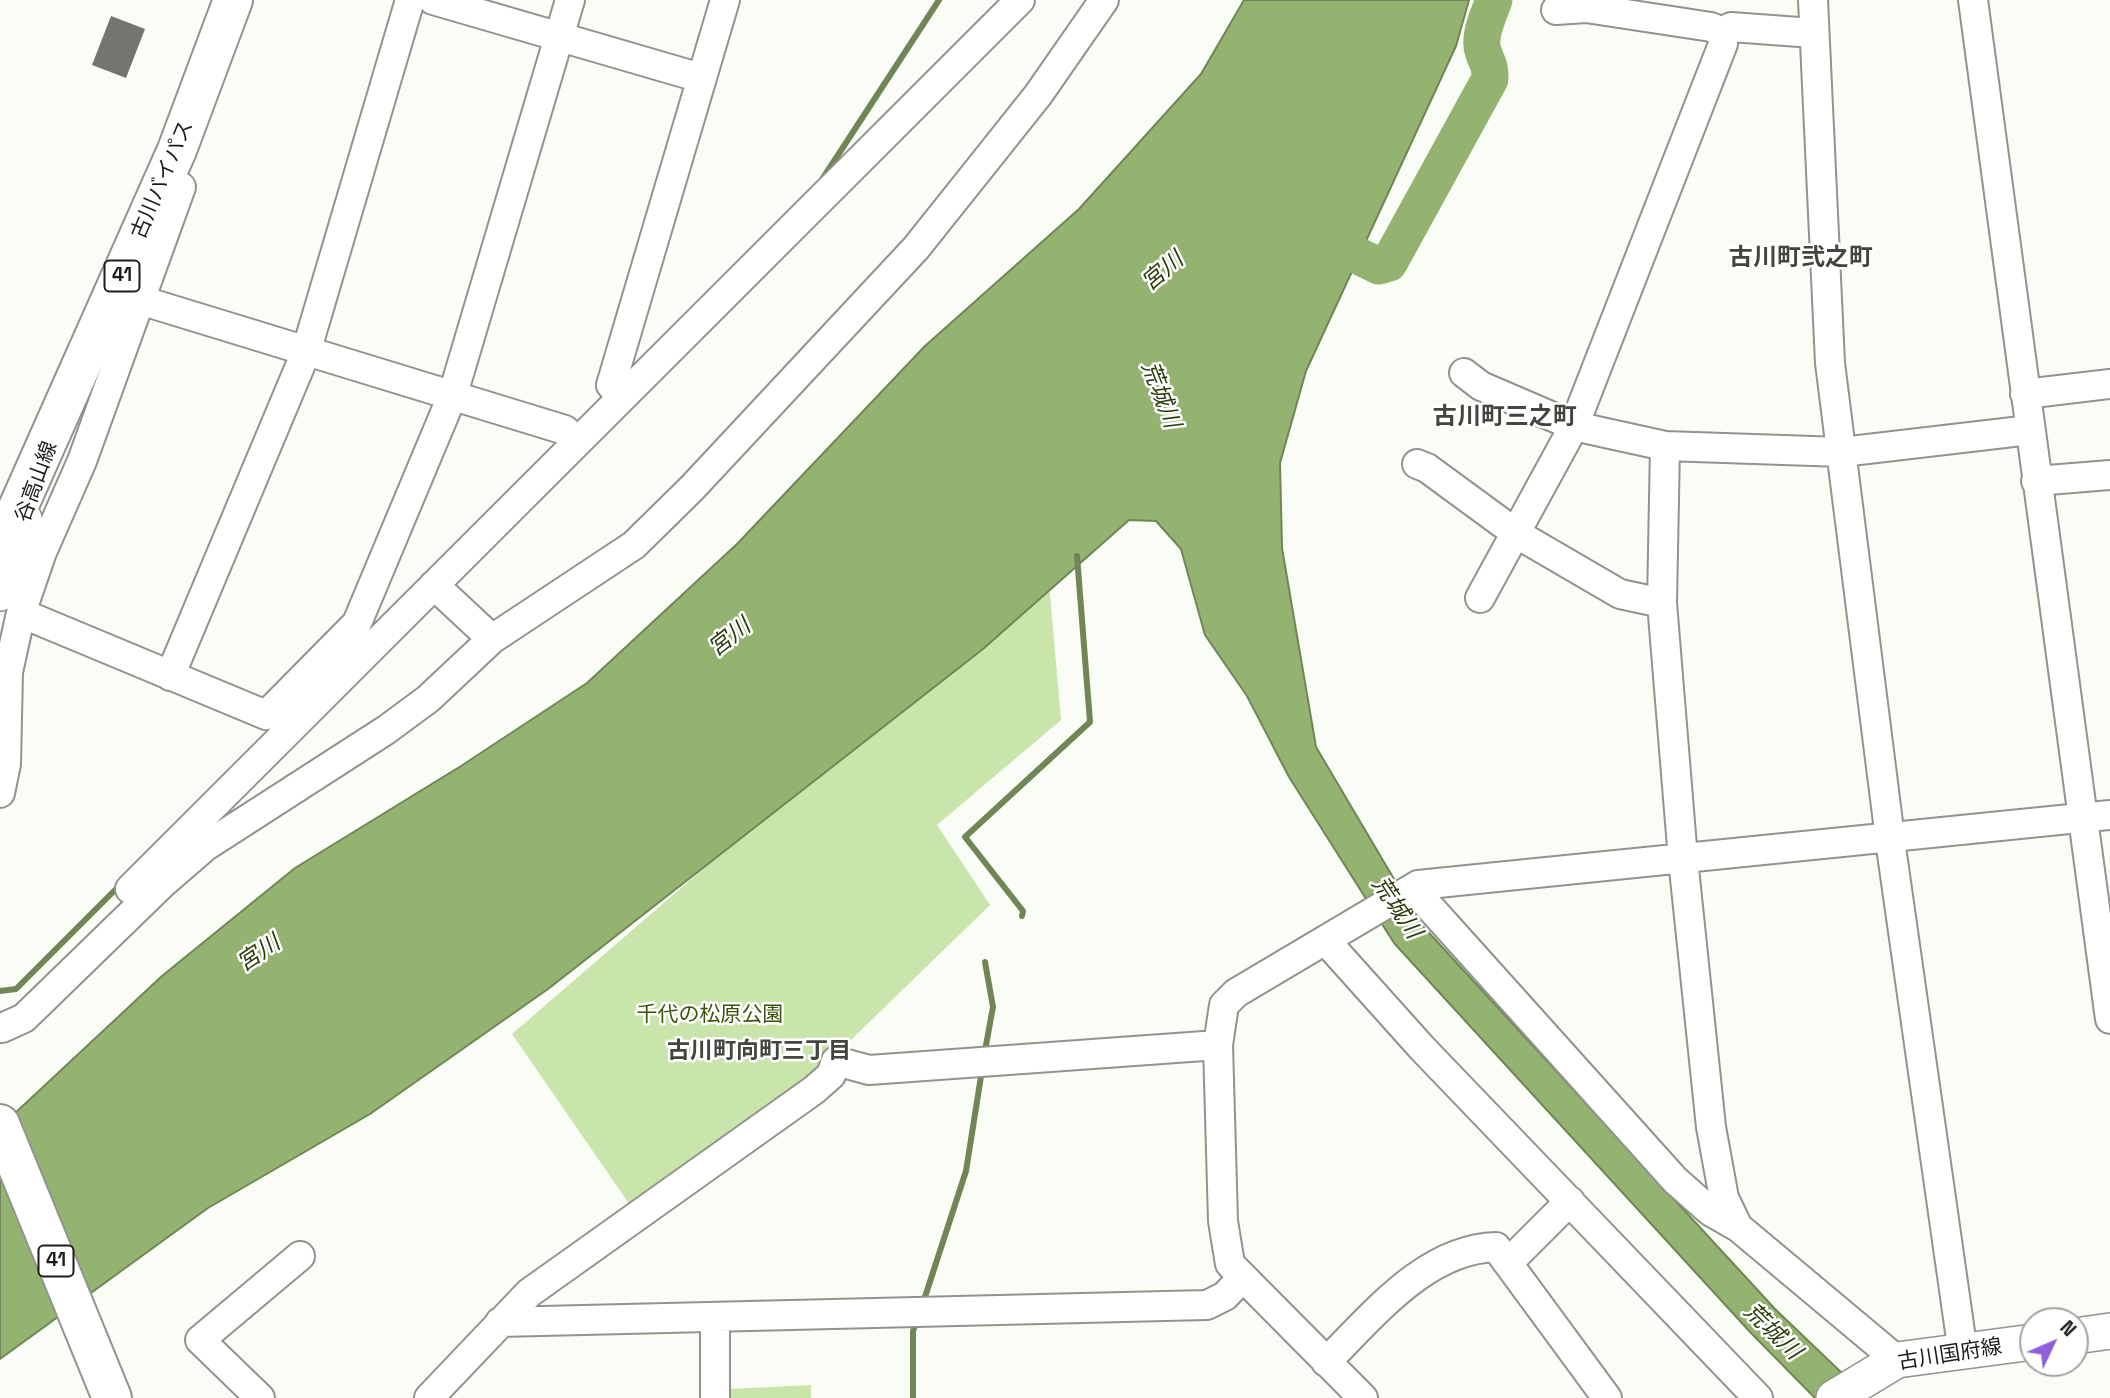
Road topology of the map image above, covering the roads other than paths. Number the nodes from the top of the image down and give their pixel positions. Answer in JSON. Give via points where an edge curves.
{"nodes":[{"id":1,"x":233,"y":0,"type":"edge"},
{"id":2,"x":410,"y":0,"type":"edge"},
{"id":3,"x":433,"y":0,"type":"edge"},
{"id":4,"x":570,"y":0,"type":"edge"},
{"id":5,"x":725,"y":0,"type":"edge"},
{"id":6,"x":1020,"y":0,"type":"edge"},
{"id":7,"x":1104,"y":0,"type":"edge"},
{"id":8,"x":1813,"y":0,"type":"edge"},
{"id":9,"x":1973,"y":0,"type":"edge"},
{"id":10,"x":1556,"y":10,"type":"dead end"},
{"id":11,"x":1722,"y":32,"type":"junction"},
{"id":12,"x":1813,"y":33,"type":"junction"},
{"id":13,"x":559,"y":36,"type":"junction"},
{"id":14,"x":702,"y":78,"type":"junction"},
{"id":15,"x":181,"y":187,"type":"dead end"},
{"id":16,"x":140,"y":300,"type":"junction"},
{"id":17,"x":306,"y":352,"type":"junction"},
{"id":18,"x":1464,"y":373,"type":"dead end"},
{"id":19,"x":2110,"y":384,"type":"edge"},
{"id":20,"x":617,"y":392,"type":"junction"},
{"id":21,"x":453,"y":394,"type":"junction"},
{"id":22,"x":2025,"y":394,"type":"junction"},
{"id":23,"x":62,"y":410,"type":"junction"},
{"id":24,"x":1574,"y":426,"type":"junction"},
{"id":25,"x":2030,"y":430,"type":"junction"},
{"id":26,"x":572,"y":436,"type":"junction"},
{"id":27,"x":1665,"y":446,"type":"junction"},
{"id":28,"x":1842,"y":452,"type":"junction"},
{"id":29,"x":1417,"y":464,"type":"dead end"},
{"id":30,"x":2110,"y":475,"type":"edge"},
{"id":31,"x":2036,"y":481,"type":"junction"},
{"id":32,"x":1517,"y":534,"type":"junction"},
{"id":33,"x":0,"y":548,"type":"edge"},
{"id":34,"x":434,"y":585,"type":"junction"},
{"id":35,"x":1480,"y":598,"type":"dead end"},
{"id":36,"x":10,"y":603,"type":"edge"},
{"id":37,"x":1662,"y":603,"type":"junction"},
{"id":38,"x":492,"y":639,"type":"junction"},
{"id":39,"x":170,"y":676,"type":"junction"},
{"id":40,"x":283,"y":719,"type":"junction"},
{"id":41,"x":0,"y":793,"type":"edge"},
{"id":42,"x":2110,"y":815,"type":"edge"},
{"id":43,"x":2082,"y":818,"type":"junction"},
{"id":44,"x":1891,"y":838,"type":"junction"},
{"id":45,"x":1683,"y":859,"type":"junction"},
{"id":46,"x":1418,"y":885,"type":"junction"},
{"id":47,"x":1331,"y":938,"type":"junction"},
{"id":48,"x":2110,"y":1013,"type":"edge"},
{"id":49,"x":2110,"y":1019,"type":"edge"},
{"id":50,"x":1,"y":1028,"type":"edge"},
{"id":51,"x":1218,"y":1045,"type":"junction"},
{"id":52,"x":0,"y":1124,"type":"edge"},
{"id":53,"x":1570,"y":1200,"type":"junction"},
{"id":54,"x":1738,"y":1227,"type":"junction"},
{"id":55,"x":300,"y":1256,"type":"dead end"},
{"id":56,"x":1506,"y":1261,"type":"junction"},
{"id":57,"x":1241,"y":1279,"type":"junction"},
{"id":58,"x":715,"y":1318,"type":"junction"},
{"id":59,"x":500,"y":1322,"type":"junction"},
{"id":60,"x":2110,"y":1331,"type":"edge"},
{"id":61,"x":2089,"y":1334,"type":"edge"},
{"id":62,"x":2019,"y":1344,"type":"edge"},
{"id":63,"x":1963,"y":1353,"type":"junction"},
{"id":64,"x":1326,"y":1362,"type":"junction"},
{"id":65,"x":1893,"y":1362,"type":"junction"},
{"id":66,"x":112,"y":1398,"type":"edge"},
{"id":67,"x":260,"y":1398,"type":"edge"},
{"id":68,"x":429,"y":1398,"type":"edge"},
{"id":69,"x":715,"y":1398,"type":"edge"},
{"id":70,"x":1363,"y":1398,"type":"edge"},
{"id":71,"x":1607,"y":1398,"type":"edge"},
{"id":72,"x":1758,"y":1398,"type":"edge"},
{"id":73,"x":1834,"y":1398,"type":"edge"}],
"edges":[{"from":1,"to":23,"type":"highway","name":"古川バイパス","number":"41","via":[[177,150]]},
{"from":2,"to":17,"type":"street"},
{"from":3,"to":13,"type":"street"},
{"from":4,"to":13,"type":"street"},
{"from":5,"to":14,"type":"street"},
{"from":6,"to":20,"type":"street"},
{"from":7,"to":38,"type":"street","via":[[1038,95],[916,248],[692,488],[618,558]]},
{"from":8,"to":12,"type":"street"},
{"from":9,"to":22,"type":"street"},
{"from":10,"to":11,"type":"street","via":[[1586,8]]},
{"from":11,"to":12,"type":"street","via":[[1731,27]]},
{"from":11,"to":24,"type":"street","via":[[1723,44]]},
{"from":12,"to":28,"type":"street","via":[[1830,363]]},
{"from":13,"to":14,"type":"street"},
{"from":13,"to":21,"type":"street"},
{"from":14,"to":20,"type":"street"},
{"from":15,"to":16,"type":"street"},
{"from":16,"to":17,"type":"street"},
{"from":16,"to":36,"type":"street","via":[[82,461],[42,552]]},
{"from":17,"to":21,"type":"street"},
{"from":17,"to":39,"type":"street"},
{"from":18,"to":24,"type":"street","via":[[1480,386]]},
{"from":19,"to":22,"type":"street"},
{"from":20,"to":26,"type":"street"},
{"from":21,"to":26,"type":"street"},
{"from":21,"to":40,"type":"street","via":[[357,623]]},
{"from":22,"to":25,"type":"street"},
{"from":23,"to":33,"type":"highway","name":"古川バイパス","number":"41"},
{"from":23,"to":36,"type":"main road","name":"谷高山線"},
{"from":24,"to":27,"type":"street"},
{"from":24,"to":32,"type":"street"},
{"from":25,"to":28,"type":"street"},
{"from":25,"to":31,"type":"street"},
{"from":26,"to":34,"type":"street"},
{"from":27,"to":28,"type":"street"},
{"from":27,"to":37,"type":"street"},
{"from":28,"to":44,"type":"street"},
{"from":29,"to":32,"type":"street"},
{"from":30,"to":31,"type":"street"},
{"from":31,"to":43,"type":"street"},
{"from":32,"to":35,"type":"street"},
{"from":32,"to":37,"type":"street","via":[[1620,594]]},
{"from":34,"to":38,"type":"street"},
{"from":34,"to":40,"type":"street"},
{"from":36,"to":39,"type":"street"},
{"from":36,"to":41,"type":"street","via":[[6,764]]},
{"from":37,"to":45,"type":"street"},
{"from":38,"to":50,"type":"street","via":[[428,699],[386,730],[206,846],[24,1018]]},
{"from":39,"to":40,"type":"street"},
{"from":40,"to":50,"type":"street","via":[[20,1001]]},
{"from":42,"to":43,"type":"street"},
{"from":43,"to":44,"type":"street"},
{"from":43,"to":48,"type":"street"},
{"from":44,"to":45,"type":"street"},
{"from":44,"to":63,"type":"street"},
{"from":45,"to":46,"type":"street"},
{"from":45,"to":54,"type":"street","via":[[1711,1127],[1724,1198]]},
{"from":46,"to":47,"type":"street"},
{"from":46,"to":54,"type":"street","via":[[1427,904],[1675,1180],[1710,1212]]},
{"from":47,"to":51,"type":"street","via":[[1236,993],[1224,1005]]},
{"from":47,"to":53,"type":"street","via":[[1422,1048]]},
{"from":48,"to":49,"type":"street"},
{"from":51,"to":57,"type":"street","via":[[1226,1253]]},
{"from":51,"to":59,"type":"street","via":[[869,1070],[836,1062],[831,1075],[814,1090],[529,1293]]},
{"from":52,"to":66,"type":"highway","number":"41"},
{"from":53,"to":56,"type":"street"},
{"from":53,"to":72,"type":"street"},
{"from":54,"to":65,"type":"street"},
{"from":55,"to":67,"type":"street","via":[[200,1340]]},
{"from":56,"to":64,"type":"street","via":[[1496,1247],[1478,1247],[1429,1268]]},
{"from":56,"to":71,"type":"street"},
{"from":57,"to":58,"type":"street","via":[[1225,1296],[1207,1305]]},
{"from":57,"to":64,"type":"street"},
{"from":58,"to":59,"type":"street"},
{"from":58,"to":69,"type":"street"},
{"from":59,"to":68,"type":"street"},
{"from":60,"to":61,"type":"main road"},
{"from":62,"to":63,"type":"main road","name":"古川国府線"},
{"from":63,"to":65,"type":"main road","name":"古川国府線"},
{"from":64,"to":70,"type":"street"},
{"from":65,"to":73,"type":"main road","name":"古川国府線"}]}
